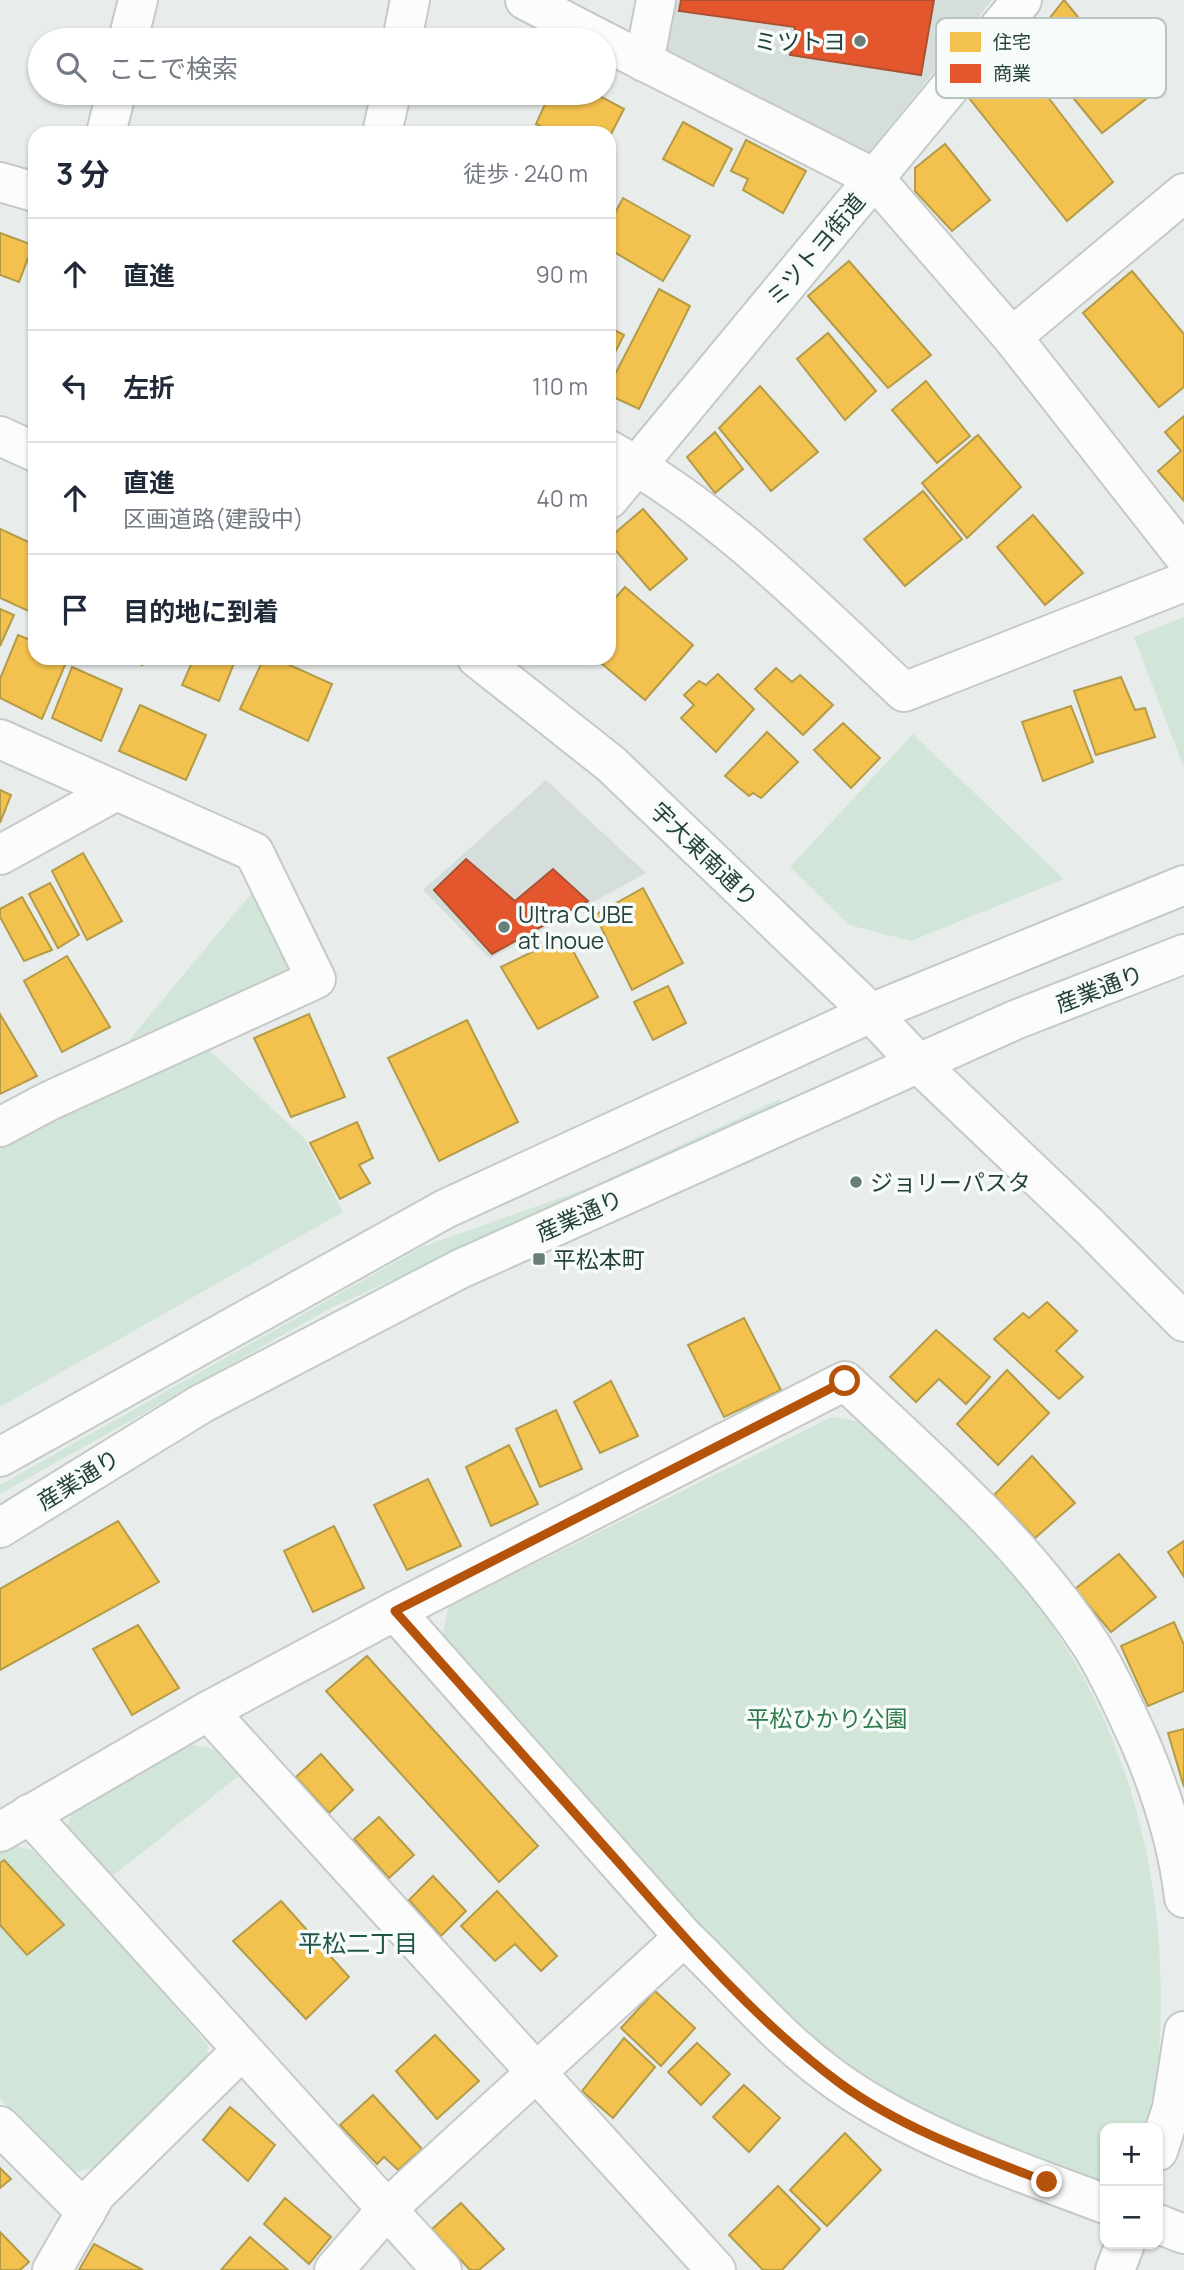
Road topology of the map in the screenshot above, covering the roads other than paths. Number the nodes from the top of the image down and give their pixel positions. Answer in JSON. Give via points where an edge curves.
{"nodes":[{"id":1,"x":138,"y":0,"type":"edge"},
{"id":2,"x":410,"y":0,"type":"edge"},
{"id":3,"x":524,"y":0,"type":"edge"},
{"id":4,"x":656,"y":0,"type":"edge"},
{"id":5,"x":1022,"y":0,"type":"edge"},
{"id":6,"x":1007,"y":18,"type":"edge"},
{"id":7,"x":131,"y":28,"type":"edge"},
{"id":8,"x":404,"y":28,"type":"edge"},
{"id":9,"x":578,"y":28,"type":"edge"},
{"id":10,"x":616,"y":48,"type":"edge"},
{"id":11,"x":644,"y":62,"type":"junction"},
{"id":12,"x":941,"y":98,"type":"edge"},
{"id":13,"x":113,"y":105,"type":"edge"},
{"id":14,"x":388,"y":105,"type":"edge"},
{"id":15,"x":108,"y":126,"type":"edge"},
{"id":16,"x":384,"y":126,"type":"edge"},
{"id":17,"x":874,"y":178,"type":"junction"},
{"id":18,"x":0,"y":182,"type":"edge"},
{"id":19,"x":28,"y":190,"type":"edge"},
{"id":20,"x":1184,"y":193,"type":"edge"},
{"id":21,"x":1012,"y":337,"type":"junction"},
{"id":22,"x":0,"y":436,"type":"edge"},
{"id":23,"x":28,"y":449,"type":"edge"},
{"id":24,"x":623,"y":458,"type":"edge"},
{"id":25,"x":616,"y":478,"type":"edge"},
{"id":26,"x":1184,"y":556,"type":"edge"},
{"id":27,"x":1184,"y":582,"type":"edge"},
{"id":28,"x":487,"y":665,"type":"edge"},
{"id":29,"x":0,"y":738,"type":"edge"},
{"id":30,"x":116,"y":791,"type":"junction"},
{"id":31,"x":0,"y":855,"type":"edge"},
{"id":32,"x":1184,"y":885,"type":"edge"},
{"id":33,"x":1184,"y":954,"type":"edge"},
{"id":34,"x":872,"y":1013,"type":"junction"},
{"id":35,"x":919,"y":1064,"type":"junction"},
{"id":36,"x":0,"y":1127,"type":"edge"},
{"id":37,"x":1184,"y":1322,"type":"edge"},
{"id":38,"x":0,"y":1457,"type":"edge"},
{"id":39,"x":0,"y":1528,"type":"edge"},
{"id":40,"x":395,"y":1611,"type":"junction"},
{"id":41,"x":208,"y":1711,"type":"junction"},
{"id":42,"x":14,"y":1823,"type":"edge"},
{"id":43,"x":1184,"y":1897,"type":"edge"},
{"id":44,"x":684,"y":1937,"type":"junction"},
{"id":45,"x":1184,"y":2031,"type":"edge"},
{"id":46,"x":241,"y":2051,"type":"junction"},
{"id":47,"x":537,"y":2074,"type":"junction"},
{"id":48,"x":0,"y":2126,"type":"edge"},
{"id":49,"x":1163,"y":2136,"type":"edge"},
{"id":50,"x":1100,"y":2202,"type":"edge"},
{"id":51,"x":388,"y":2208,"type":"junction"},
{"id":52,"x":86,"y":2212,"type":"junction"},
{"id":53,"x":1163,"y":2226,"type":"edge"},
{"id":54,"x":1184,"y":2234,"type":"edge"},
{"id":55,"x":1123,"y":2249,"type":"edge"},
{"id":56,"x":52,"y":2270,"type":"edge"},
{"id":57,"x":334,"y":2270,"type":"edge"},
{"id":58,"x":443,"y":2270,"type":"edge"},
{"id":59,"x":716,"y":2270,"type":"edge"},
{"id":60,"x":1115,"y":2270,"type":"edge"}],
"edges":[{"from":1,"to":7,"type":"street"},
{"from":2,"to":8,"type":"street"},
{"from":3,"to":9,"type":"street"},
{"from":4,"to":11,"type":"street"},
{"from":5,"to":6,"type":"street","name":"ミツトヨ街道"},
{"from":10,"to":11,"type":"street"},
{"from":11,"to":17,"type":"street"},
{"from":12,"to":17,"type":"street","name":"ミツトヨ街道"},
{"from":13,"to":15,"type":"street"},
{"from":14,"to":16,"type":"street"},
{"from":17,"to":21,"type":"street"},
{"from":17,"to":24,"type":"street","name":"ミツトヨ街道"},
{"from":18,"to":19,"type":"street"},
{"from":20,"to":21,"type":"street"},
{"from":21,"to":26,"type":"street"},
{"from":22,"to":23,"type":"street"},
{"from":24,"to":25,"type":"street","name":"ミツトヨ街道"},
{"from":24,"to":27,"type":"street","via":[[775,570],[904,692]]},
{"from":28,"to":34,"type":"street","name":"宇大東南通り","via":[[611,764]]},
{"from":29,"to":30,"type":"street"},
{"from":30,"to":31,"type":"street"},
{"from":30,"to":36,"type":"street","via":[[254,852],[316,979]]},
{"from":32,"to":34,"type":"street"},
{"from":33,"to":35,"type":"street","name":"産業通り","via":[[1015,1020]]},
{"from":34,"to":35,"type":"street","name":"宇大東南通り"},
{"from":34,"to":38,"type":"street","via":[[445,1209]]},
{"from":35,"to":37,"type":"street","name":"宇大東南通り"},
{"from":35,"to":39,"type":"street","name":"産業通り","via":[[460,1269],[201,1404]]},
{"from":40,"to":41,"type":"street"},
{"from":40,"to":43,"type":"street","via":[[845,1381],[1017,1549],[1091,1646],[1154,1776],[1173,1834]]},
{"from":40,"to":44,"type":"street"},
{"from":41,"to":42,"type":"street"},
{"from":41,"to":47,"type":"street"},
{"from":42,"to":46,"type":"street"},
{"from":44,"to":47,"type":"street"},
{"from":44,"to":50,"type":"street","via":[[795,2048],[844,2086],[966,2151]]},
{"from":45,"to":49,"type":"street"},
{"from":46,"to":51,"type":"street"},
{"from":46,"to":52,"type":"street","via":[[96,2194]]},
{"from":47,"to":51,"type":"street"},
{"from":47,"to":59,"type":"street"},
{"from":48,"to":52,"type":"street"},
{"from":51,"to":57,"type":"street"},
{"from":51,"to":58,"type":"street"},
{"from":52,"to":56,"type":"street"},
{"from":53,"to":54,"type":"street"},
{"from":55,"to":60,"type":"street"}]}
